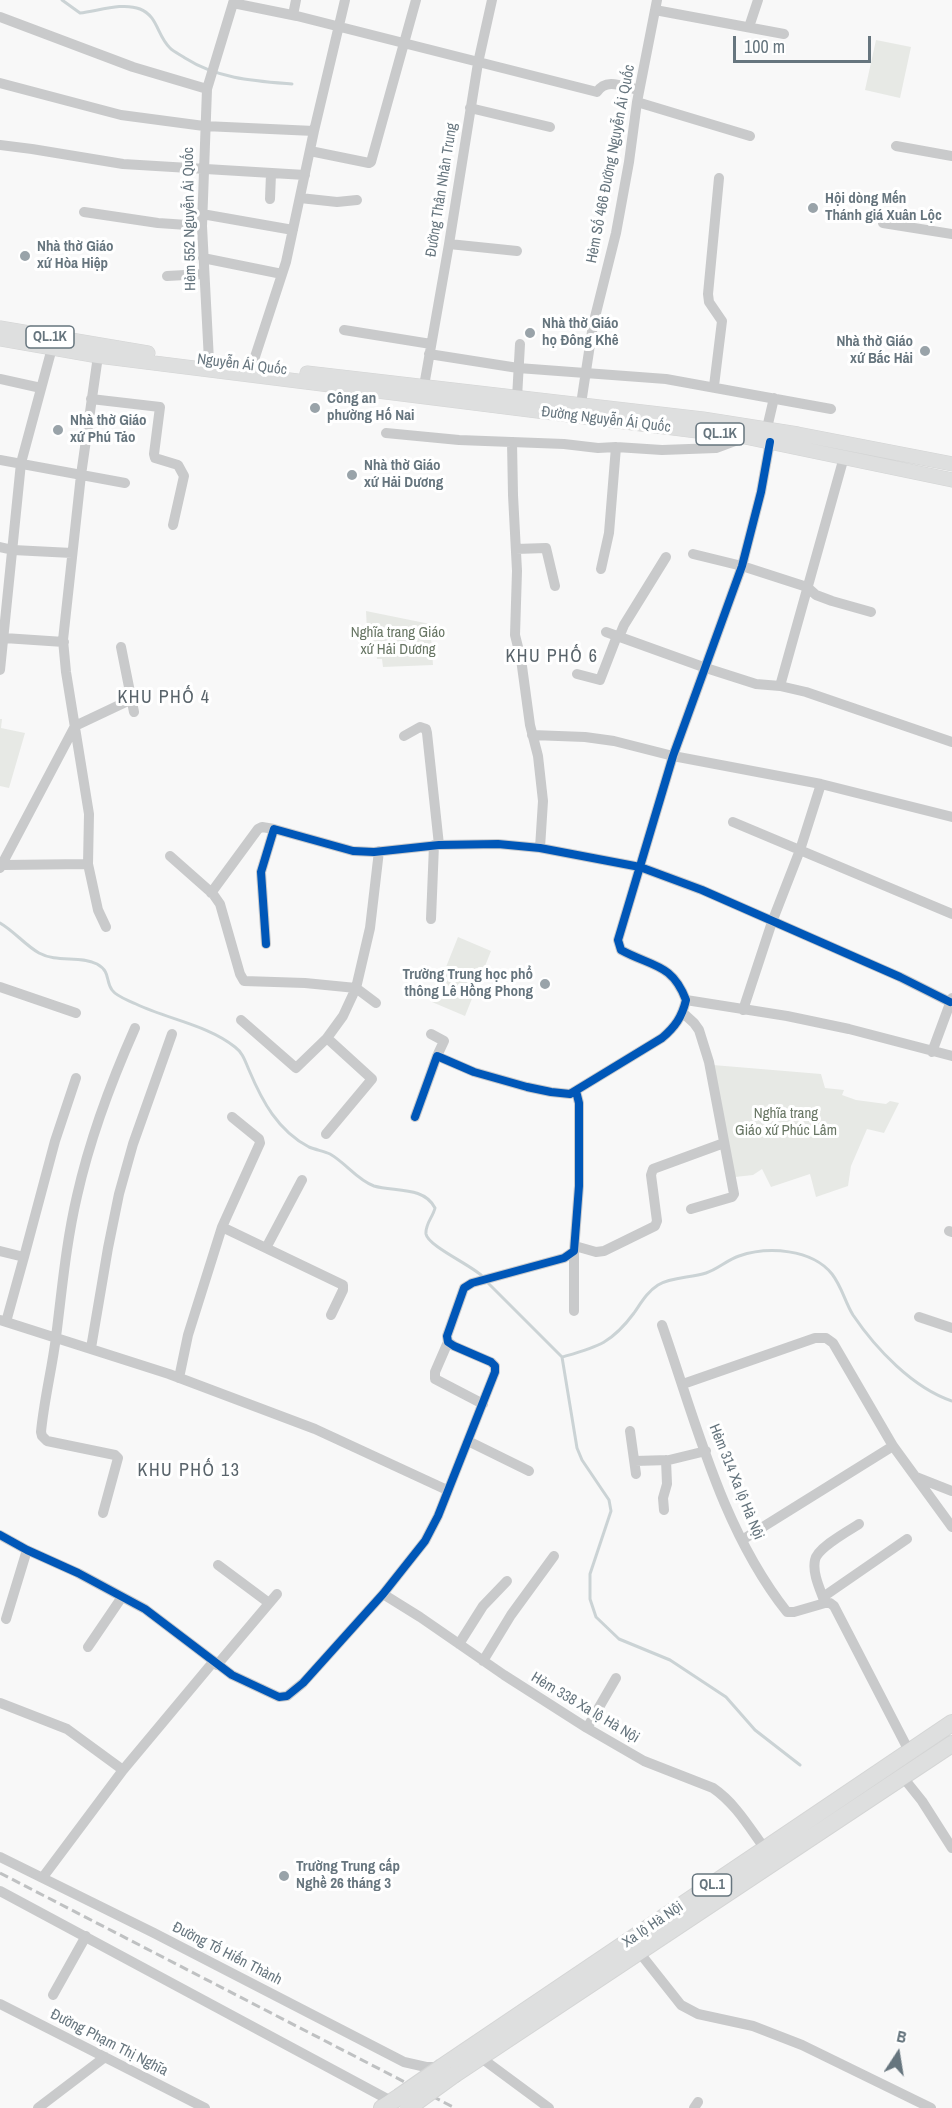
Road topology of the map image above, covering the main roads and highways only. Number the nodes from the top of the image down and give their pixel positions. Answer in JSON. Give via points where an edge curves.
{"nodes":[{"id":1,"x":0,"y":328,"type":"edge"},
{"id":2,"x":0,"y":339,"type":"edge"},
{"id":3,"x":94,"y":352,"type":"junction"},
{"id":4,"x":480,"y":401,"type":"junction"},
{"id":5,"x":769,"y":435,"type":"junction"},
{"id":6,"x":952,"y":465,"type":"edge"},
{"id":7,"x":952,"y":480,"type":"edge"},
{"id":8,"x":952,"y":1723,"type":"edge"},
{"id":9,"x":952,"y":1744,"type":"edge"},
{"id":10,"x":476,"y":2052,"type":"junction"},
{"id":11,"x":395,"y":2104,"type":"edge"}],
"edges":[{"from":1,"to":3,"type":"main road","name":"Nguyễn Ái Quốc","number":"QL.1K"},
{"from":2,"to":3,"type":"main road","name":"Nguyễn Ái Quốc","number":"QL.1K"},
{"from":3,"to":4,"type":"main road","name":"Nguyễn Ái Quốc","number":"QL.1K"},
{"from":3,"to":4,"type":"main road","name":"Nguyễn Ái Quốc","number":"QL.1K","via":[[424,386]]},
{"from":4,"to":5,"type":"main road","name":"Đường Nguyễn Ái Quốc","number":"QL.1K","via":[[746,437]]},
{"from":4,"to":5,"type":"main road","name":"Đường Nguyễn Ái Quốc","number":"QL.1K","via":[[517,398],[581,404]]},
{"from":5,"to":6,"type":"main road","name":"Đường Nguyễn Ái Quốc","number":"QL.1K"},
{"from":5,"to":7,"type":"main road","name":"Đường Nguyễn Ái Quốc","number":"QL.1K","via":[[844,457]]},
{"from":8,"to":10,"type":"highway","name":"Xa lộ Hà Nội","number":"QL.1"},
{"from":9,"to":10,"type":"highway","name":"Xa lộ Hà Nội","number":"QL.1","via":[[639,1952]]},
{"from":10,"to":11,"type":"highway","name":"Xa lộ Hà Nội","number":"QL.1","bridge":true}]}
